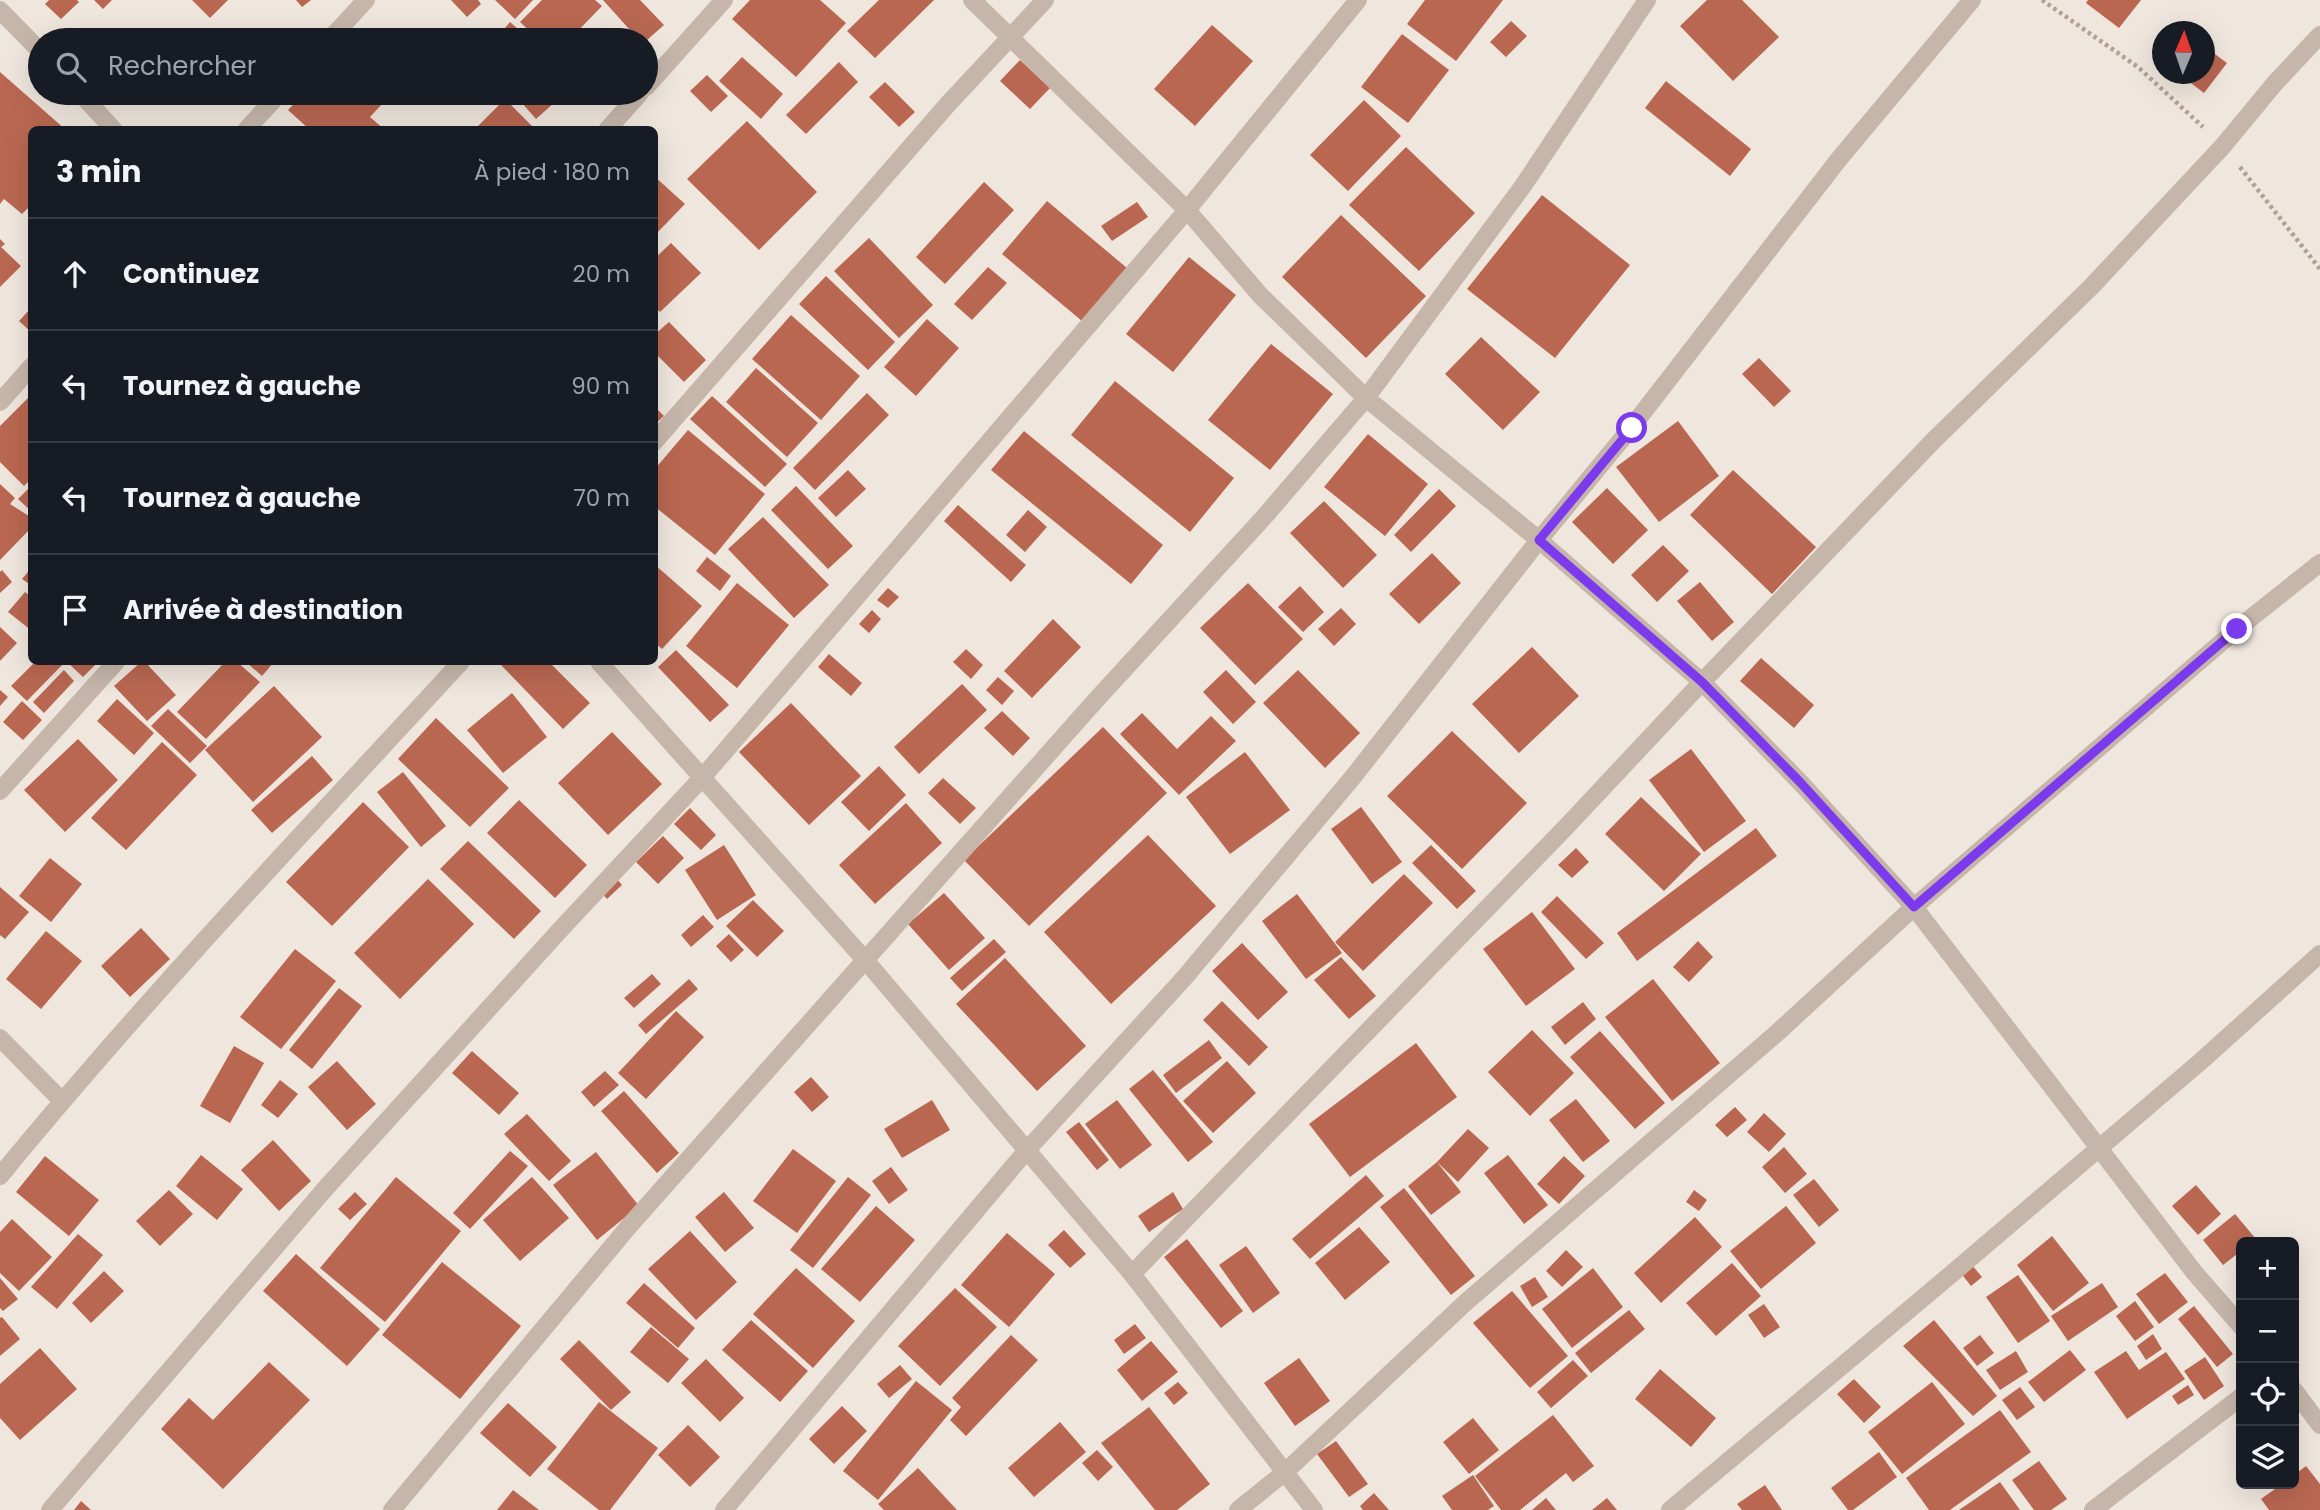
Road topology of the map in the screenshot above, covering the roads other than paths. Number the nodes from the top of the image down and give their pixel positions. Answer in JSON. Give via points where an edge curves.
{"nodes":[{"id":1,"x":366,"y":0,"type":"edge"},
{"id":2,"x":724,"y":0,"type":"edge"},
{"id":3,"x":972,"y":0,"type":"edge"},
{"id":4,"x":1045,"y":0,"type":"edge"},
{"id":5,"x":1358,"y":0,"type":"edge"},
{"id":6,"x":1647,"y":0,"type":"edge"},
{"id":7,"x":1972,"y":0,"type":"edge"},
{"id":8,"x":4,"y":9,"type":"edge"},
{"id":9,"x":340,"y":28,"type":"edge"},
{"id":10,"x":2320,"y":35,"type":"edge"},
{"id":11,"x":28,"y":37,"type":"edge"},
{"id":12,"x":1011,"y":38,"type":"junction"},
{"id":13,"x":658,"y":74,"type":"edge"},
{"id":14,"x":91,"y":105,"type":"edge"},
{"id":15,"x":269,"y":105,"type":"edge"},
{"id":16,"x":629,"y":105,"type":"edge"},
{"id":17,"x":110,"y":126,"type":"edge"},
{"id":18,"x":250,"y":126,"type":"edge"},
{"id":19,"x":611,"y":126,"type":"edge"},
{"id":20,"x":1187,"y":210,"type":"junction"},
{"id":21,"x":28,"y":370,"type":"edge"},
{"id":22,"x":1366,"y":398,"type":"junction"},
{"id":23,"x":0,"y":402,"type":"edge"},
{"id":24,"x":658,"y":437,"type":"edge"},
{"id":25,"x":1539,"y":540,"type":"junction"},
{"id":26,"x":2320,"y":563,"type":"edge"},
{"id":27,"x":113,"y":665,"type":"edge"},
{"id":28,"x":458,"y":665,"type":"edge"},
{"id":29,"x":602,"y":665,"type":"edge"},
{"id":30,"x":1702,"y":682,"type":"junction"},
{"id":31,"x":702,"y":778,"type":"junction"},
{"id":32,"x":0,"y":792,"type":"edge"},
{"id":33,"x":1914,"y":907,"type":"junction"},
{"id":34,"x":2320,"y":954,"type":"edge"},
{"id":35,"x":866,"y":961,"type":"junction"},
{"id":36,"x":0,"y":1038,"type":"edge"},
{"id":37,"x":62,"y":1101,"type":"junction"},
{"id":38,"x":2099,"y":1148,"type":"junction"},
{"id":39,"x":1027,"y":1150,"type":"junction"},
{"id":40,"x":0,"y":1176,"type":"edge"},
{"id":41,"x":1132,"y":1273,"type":"junction"},
{"id":42,"x":2236,"y":1320,"type":"edge"},
{"id":43,"x":2299,"y":1397,"type":"edge"},
{"id":44,"x":2236,"y":1401,"type":"edge"},
{"id":45,"x":2320,"y":1425,"type":"edge"},
{"id":46,"x":1284,"y":1473,"type":"junction"},
{"id":47,"x":50,"y":1510,"type":"edge"},
{"id":48,"x":392,"y":1510,"type":"edge"},
{"id":49,"x":724,"y":1510,"type":"edge"},
{"id":50,"x":1238,"y":1510,"type":"edge"},
{"id":51,"x":1314,"y":1510,"type":"edge"},
{"id":52,"x":1670,"y":1510,"type":"edge"},
{"id":53,"x":2093,"y":1510,"type":"edge"}],
"edges":[{"from":1,"to":9,"type":"street"},
{"from":2,"to":13,"type":"street"},
{"from":3,"to":12,"type":"street"},
{"from":4,"to":12,"type":"street"},
{"from":5,"to":20,"type":"street"},
{"from":6,"to":22,"type":"street","via":[[1523,186]]},
{"from":7,"to":25,"type":"street","via":[[1839,159],[1632,428]]},
{"from":8,"to":11,"type":"street"},
{"from":10,"to":30,"type":"street","via":[[2091,287],[1934,440]]},
{"from":12,"to":20,"type":"street"},
{"from":12,"to":24,"type":"street"},
{"from":14,"to":17,"type":"street"},
{"from":15,"to":18,"type":"street"},
{"from":16,"to":19,"type":"street"},
{"from":20,"to":22,"type":"street","via":[[1260,295]]},
{"from":20,"to":31,"type":"street"},
{"from":21,"to":23,"type":"street"},
{"from":22,"to":25,"type":"street"},
{"from":22,"to":35,"type":"street"},
{"from":25,"to":30,"type":"street"},
{"from":25,"to":39,"type":"street","via":[[1335,798],[1185,977]]},
{"from":26,"to":33,"type":"street"},
{"from":27,"to":32,"type":"street"},
{"from":28,"to":37,"type":"street","via":[[192,952]]},
{"from":29,"to":31,"type":"street"},
{"from":30,"to":33,"type":"street"},
{"from":30,"to":41,"type":"street"},
{"from":31,"to":35,"type":"street"},
{"from":31,"to":47,"type":"street","via":[[333,1180]]},
{"from":33,"to":38,"type":"street"},
{"from":33,"to":46,"type":"street","via":[[1778,1032],[1465,1303]]},
{"from":34,"to":38,"type":"street"},
{"from":35,"to":39,"type":"street"},
{"from":35,"to":48,"type":"street","via":[[630,1225]]},
{"from":36,"to":37,"type":"street"},
{"from":37,"to":40,"type":"street"},
{"from":38,"to":42,"type":"street"},
{"from":38,"to":52,"type":"street"},
{"from":39,"to":41,"type":"street"},
{"from":39,"to":49,"type":"street"},
{"from":41,"to":46,"type":"street"},
{"from":43,"to":45,"type":"street"},
{"from":44,"to":53,"type":"street"},
{"from":46,"to":50,"type":"street"},
{"from":46,"to":51,"type":"street"}]}
